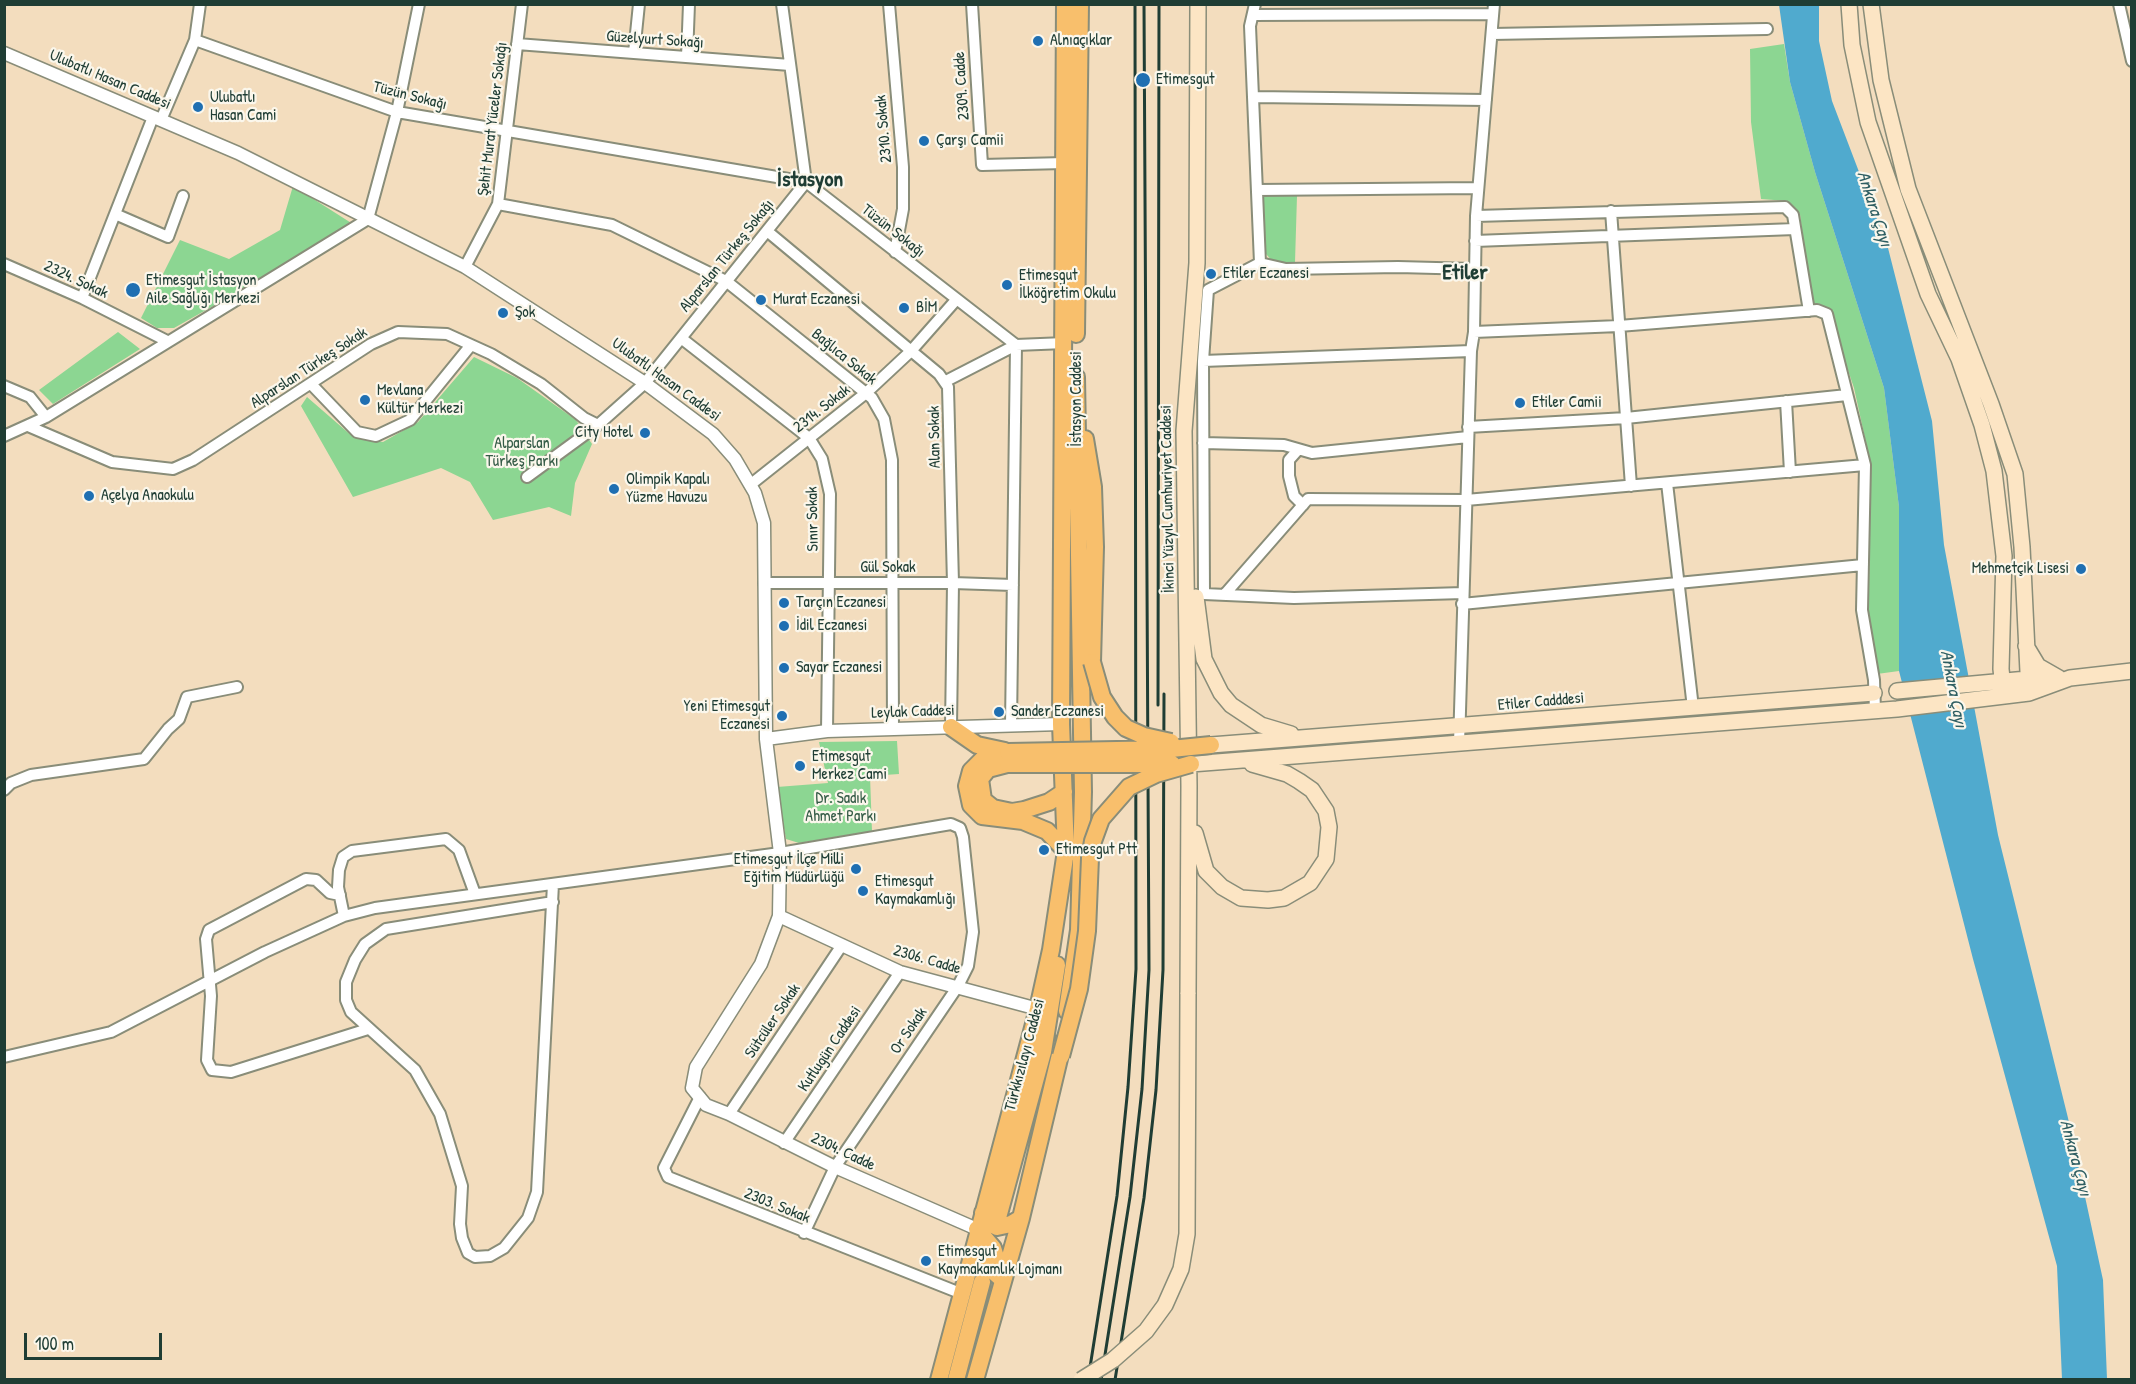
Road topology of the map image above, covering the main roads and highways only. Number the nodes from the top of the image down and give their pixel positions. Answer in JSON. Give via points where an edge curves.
{"nodes":[{"id":1,"x":1065,"y":4,"type":"edge"},
{"id":2,"x":1080,"y":4,"type":"edge"},
{"id":3,"x":1198,"y":4,"type":"edge"},
{"id":4,"x":1849,"y":4,"type":"edge"},
{"id":5,"x":1871,"y":4,"type":"edge"},
{"id":6,"x":1076,"y":385,"type":"junction"},
{"id":7,"x":1186,"y":551,"type":"junction"},
{"id":8,"x":2026,"y":646,"type":"junction"},
{"id":9,"x":2132,"y":671,"type":"edge"},
{"id":10,"x":2065,"y":678,"type":"junction"},
{"id":11,"x":2028,"y":685,"type":"junction"},
{"id":12,"x":2003,"y":688,"type":"junction"},
{"id":13,"x":1897,"y":691,"type":"dead end"},
{"id":14,"x":1874,"y":693,"type":"road end"},
{"id":15,"x":1061,"y":724,"type":"joint"},
{"id":16,"x":951,"y":727,"type":"road end"},
{"id":17,"x":1299,"y":736,"type":"junction"},
{"id":18,"x":1211,"y":745,"type":"junction"},
{"id":19,"x":1008,"y":758,"type":"junction"},
{"id":20,"x":1237,"y":761,"type":"junction"},
{"id":21,"x":1191,"y":764,"type":"junction"},
{"id":22,"x":1189,"y":786,"type":"junction"},
{"id":23,"x":1064,"y":792,"type":"junction"},
{"id":24,"x":1083,"y":792,"type":"joint"},
{"id":25,"x":1066,"y":851,"type":"junction"},
{"id":26,"x":1061,"y":1056,"type":"junction"},
{"id":27,"x":991,"y":1213,"type":"junction"},
{"id":28,"x":1021,"y":1218,"type":"junction"},
{"id":29,"x":977,"y":1229,"type":"junction"},
{"id":30,"x":966,"y":1272,"type":"junction"},
{"id":31,"x":1003,"y":1280,"type":"junction"},
{"id":32,"x":982,"y":1282,"type":"dead end"},
{"id":33,"x":939,"y":1380,"type":"edge"},
{"id":34,"x":957,"y":1380,"type":"edge"},
{"id":35,"x":975,"y":1380,"type":"edge"},
{"id":36,"x":1081,"y":1380,"type":"edge"}],
"edges":[{"from":1,"to":15,"type":"main road","name":"İstasyon Caddesi"},
{"from":2,"to":6,"type":"main road","name":"İstasyon Caddesi"},
{"from":3,"to":7,"type":"main road","name":"İkinci Yüzyıl Cumhuriyet Caddesi","via":[[1197,263],[1184,431]]},
{"from":4,"to":12,"type":"main road","via":[[1852,45],[1868,122],[1928,294],[1959,359],[1994,471],[2004,556]]},
{"from":5,"to":8,"type":"main road","via":[[1881,80],[1908,189],[2014,474]]},
{"from":6,"to":18,"type":"main road","bridge":true,"via":[[1093,487],[1092,662],[1102,697],[1126,728],[1155,741]]},
{"from":6,"to":24,"type":"main road","name":"İstasyon Caddesi"},
{"from":7,"to":17,"type":"main road","via":[[1207,668],[1231,705],[1262,725]]},
{"from":7,"to":22,"type":"main road","name":"İkinci Yüzyıl Cumhuriyet Caddesi"},
{"from":8,"to":10,"type":"main road","via":[[2038,666]]},
{"from":8,"to":11,"type":"main road"},
{"from":9,"to":10,"type":"main road"},
{"from":10,"to":11,"type":"main road"},
{"from":11,"to":12,"type":"main road"},
{"from":12,"to":13,"type":"main road","via":[[1978,684]]},
{"from":12,"to":20,"type":"main road","via":[[1980,700],[1897,709]]},
{"from":14,"to":17,"type":"main road","name":"Etiler Cadddesi"},
{"from":15,"to":23,"type":"main road","name":"Türkkızılayı Caddesi"},
{"from":16,"to":19,"type":"main road"},
{"from":17,"to":18,"type":"main road","name":"Etiler Cadddesi"},
{"from":18,"to":19,"type":"main road","bridge":true},
{"from":19,"to":21,"type":"main road","bridge":true},
{"from":19,"to":23,"type":"main road","via":[[988,769],[980,779],[983,800],[993,808],[1012,812],[1036,807]]},
{"from":19,"to":25,"type":"main road","via":[[983,759],[971,771],[967,786],[971,805],[981,816],[1023,821],[1047,831]]},
{"from":20,"to":21,"type":"main road"},
{"from":20,"to":22,"type":"main road","via":[[1287,774],[1312,790],[1326,811],[1326,859],[1310,883],[1298,892],[1268,900],[1241,898],[1214,879],[1206,871],[1196,844]]},
{"from":21,"to":26,"type":"main road","bridge":true,"via":[[1129,787],[1101,819],[1090,858],[1087,931],[1079,989]]},
{"from":22,"to":36,"type":"main road","name":"İkinci Yüzyıl Cumhuriyet Caddesi","bridge":true,"via":[[1187,1234],[1180,1269],[1165,1305],[1146,1331],[1113,1360]]},
{"from":23,"to":25,"type":"main road","name":"Türkkızılayı Caddesi"},
{"from":24,"to":26,"type":"main road","name":"Türkkızılayı Caddesi","via":[[1078,930]]},
{"from":25,"to":27,"type":"main road","name":"Türkkızılayı Caddesi","via":[[1051,950]]},
{"from":25,"to":27,"type":"main road","via":[[1064,911],[1043,1052]]},
{"from":26,"to":28,"type":"main road","name":"Türkkızılayı Caddesi"},
{"from":27,"to":28,"type":"main road","via":[[990,1223],[997,1227]]},
{"from":27,"to":29,"type":"main road","name":"Türkkızılayı Caddesi"},
{"from":28,"to":31,"type":"main road","name":"Türkkızılayı Caddesi"},
{"from":29,"to":30,"type":"main road","name":"Türkkızılayı Caddesi"},
{"from":29,"to":31,"type":"main road","via":[[993,1248]]},
{"from":30,"to":31,"type":"main road","via":[[987,1266]]},
{"from":30,"to":33,"type":"main road","name":"Türkkızılayı Caddesi"},
{"from":31,"to":35,"type":"main road","name":"Türkkızılayı Caddesi"},
{"from":32,"to":34,"type":"main road"}]}
